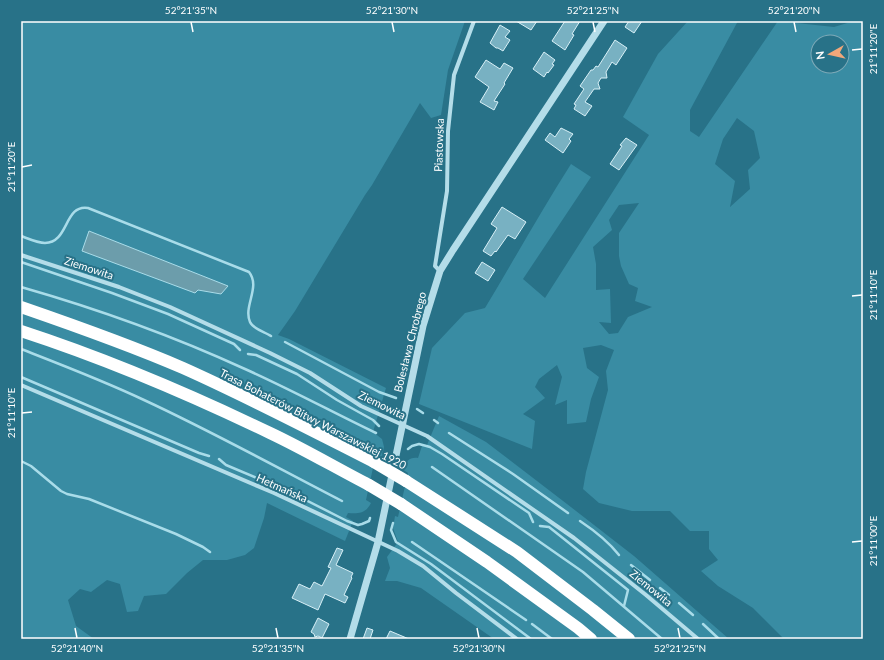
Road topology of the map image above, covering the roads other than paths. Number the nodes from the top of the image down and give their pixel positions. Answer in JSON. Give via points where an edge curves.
{"nodes":[{"id":1,"x":474,"y":21,"type":"edge"},
{"id":2,"x":604,"y":21,"type":"edge"},
{"id":3,"x":21,"y":255,"type":"edge"},
{"id":4,"x":440,"y":271,"type":"junction"},
{"id":5,"x":21,"y":307,"type":"edge"},
{"id":6,"x":21,"y":331,"type":"edge"},
{"id":7,"x":21,"y":385,"type":"edge"},
{"id":8,"x":402,"y":424,"type":"junction"},
{"id":9,"x":378,"y":542,"type":"junction"},
{"id":10,"x":350,"y":639,"type":"edge"},
{"id":11,"x":518,"y":639,"type":"edge"},
{"id":12,"x":591,"y":639,"type":"edge"},
{"id":13,"x":629,"y":639,"type":"edge"},
{"id":14,"x":698,"y":639,"type":"edge"}],
"edges":[{"from":1,"to":4,"type":"street","name":"Piastowska","via":[[454,74],[448,131],[447,191],[435,266]]},
{"from":2,"to":4,"type":"street","name":"Bolesława Chrobrego"},
{"from":3,"to":8,"type":"street","name":"Ziemowita","via":[[119,287],[170,307],[310,373],[361,406]]},
{"from":4,"to":8,"type":"street","name":"Bolesława Chrobrego","via":[[423,326]]},
{"from":5,"to":13,"type":"highway","name":"Trasa Bohaterów Bitwy Warszawskiej 1920","bridge":true,"via":[[184,368],[374,462],[517,552]]},
{"from":6,"to":12,"type":"highway","bridge":true,"via":[[128,369],[195,398],[272,434],[369,485],[487,562]]},
{"from":7,"to":9,"type":"street","name":"Hetmańska","via":[[274,493]]},
{"from":8,"to":9,"type":"street","name":"Bolesława Chrobrego"},
{"from":8,"to":14,"type":"street","name":"Ziemowita","via":[[437,442],[574,538]]},
{"from":9,"to":10,"type":"street","name":"Bolesława Chrobrego"},
{"from":9,"to":11,"type":"street","name":"Hetmańska","via":[[415,561]]}]}
